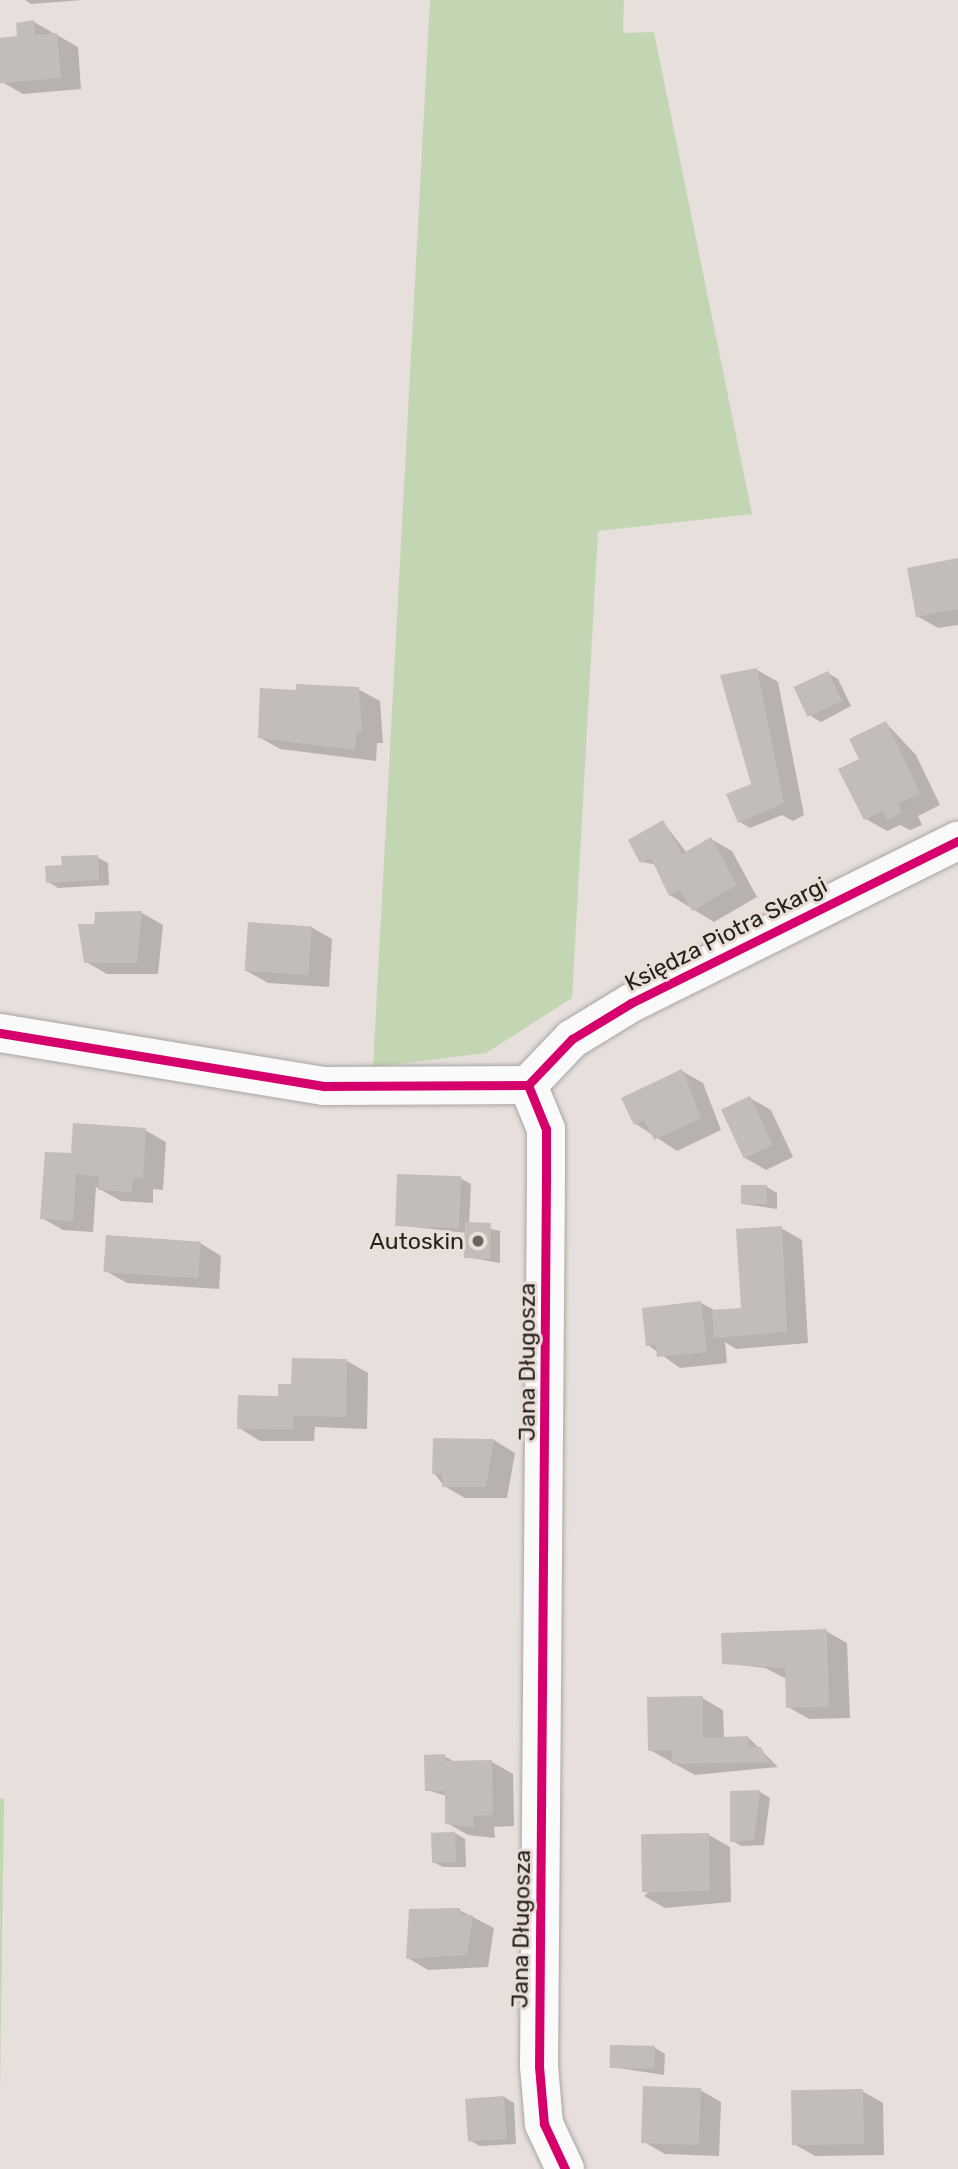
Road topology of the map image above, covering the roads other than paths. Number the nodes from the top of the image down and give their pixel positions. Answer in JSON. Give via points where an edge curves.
{"nodes":[{"id":1,"x":958,"y":841,"type":"edge"},
{"id":2,"x":0,"y":1033,"type":"edge"},
{"id":3,"x":528,"y":1086,"type":"junction"},
{"id":4,"x":565,"y":2169,"type":"edge"}],
"edges":[{"from":1,"to":3,"type":"street","name":"Księdza Piotra Skargi","via":[[631,1003],[572,1039]]},
{"from":2,"to":3,"type":"street","via":[[324,1086]]},
{"from":3,"to":4,"type":"street","name":"Jana Długosza","via":[[545,1129],[547,1178],[539,2066],[544,2124]]}]}
